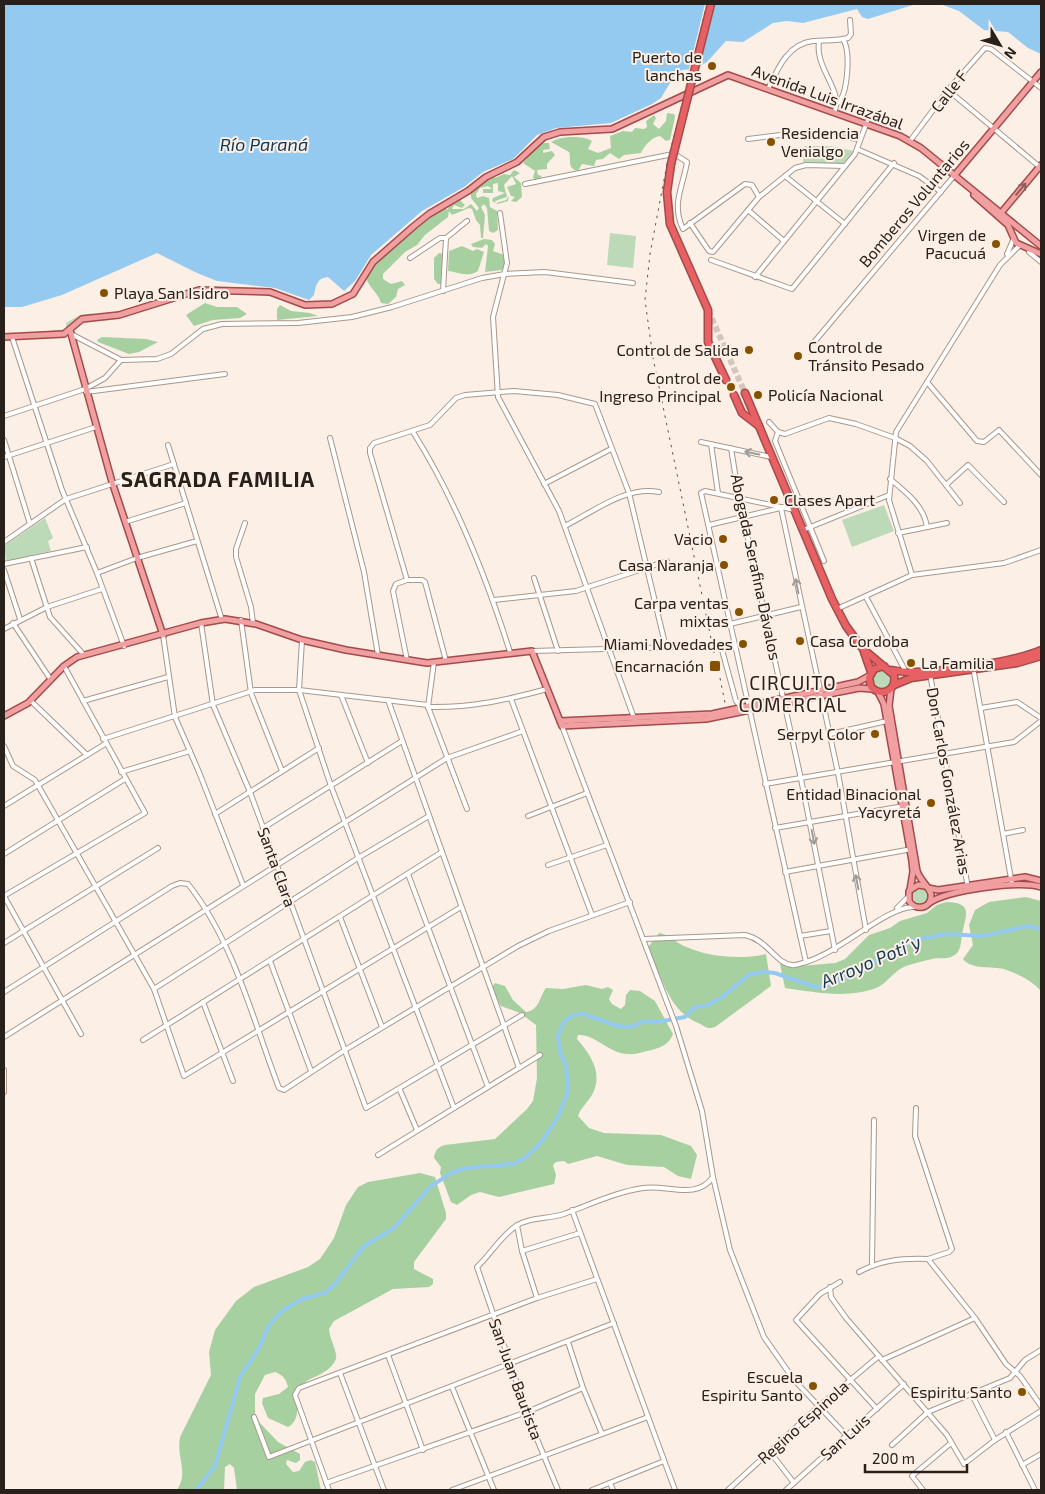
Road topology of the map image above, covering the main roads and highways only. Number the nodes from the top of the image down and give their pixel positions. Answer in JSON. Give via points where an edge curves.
{"nodes":[{"id":1,"x":711,"y":4,"type":"edge"},
{"id":2,"x":1041,"y":72,"type":"edge"},
{"id":3,"x":1041,"y":167,"type":"edge"},
{"id":4,"x":954,"y":176,"type":"junction"},
{"id":5,"x":967,"y":187,"type":"junction"},
{"id":6,"x":1001,"y":213,"type":"junction"},
{"id":7,"x":1022,"y":230,"type":"junction"},
{"id":8,"x":1014,"y":236,"type":"junction"},
{"id":9,"x":1028,"y":236,"type":"junction"},
{"id":10,"x":1021,"y":245,"type":"junction"},
{"id":11,"x":1041,"y":246,"type":"edge"},
{"id":12,"x":1041,"y":254,"type":"edge"},
{"id":13,"x":71,"y":332,"type":"junction"},
{"id":14,"x":4,"y":337,"type":"edge"},
{"id":15,"x":726,"y":380,"type":"tunnel mouth"},
{"id":16,"x":745,"y":393,"type":"tunnel mouth"},
{"id":17,"x":734,"y":395,"type":"tunnel mouth"},
{"id":18,"x":760,"y":426,"type":"junction"},
{"id":19,"x":162,"y":635,"type":"junction"},
{"id":20,"x":863,"y":648,"type":"junction"},
{"id":21,"x":1041,"y":652,"type":"edge"},
{"id":22,"x":884,"y":666,"type":"junction"},
{"id":23,"x":892,"y":670,"type":"junction"},
{"id":24,"x":870,"y":674,"type":"junction"},
{"id":25,"x":930,"y":674,"type":"junction"},
{"id":26,"x":892,"y":687,"type":"junction"},
{"id":27,"x":875,"y":690,"type":"junction"},
{"id":28,"x":821,"y":694,"type":"junction"},
{"id":29,"x":750,"y":709,"type":"junction"},
{"id":30,"x":4,"y":716,"type":"edge"},
{"id":31,"x":561,"y":724,"type":"junction"},
{"id":32,"x":897,"y":762,"type":"junction"},
{"id":33,"x":911,"y":849,"type":"junction"},
{"id":34,"x":1012,"y":881,"type":"junction"},
{"id":35,"x":1041,"y":881,"type":"edge"},
{"id":36,"x":926,"y":887,"type":"junction"},
{"id":37,"x":1041,"y":887,"type":"edge"},
{"id":38,"x":968,"y":888,"type":"junction"},
{"id":39,"x":909,"y":891,"type":"junction"},
{"id":40,"x":929,"y":903,"type":"junction"}],
"edges":[{"from":1,"to":15,"type":"highway","bridge":true,"via":[[667,192],[670,224],[708,313],[708,342]]},
{"from":2,"to":4,"type":"main road","name":"Bomberos Voluntarios"},
{"from":6,"to":3,"type":"main road","one_way":true},
{"from":4,"to":5,"type":"main road","name":"Avenida Luis Irrazábal"},
{"from":4,"to":13,"type":"main road","name":"Avenida Luis Irrazábal","via":[[910,141],[867,122],[733,75],[724,76],[612,128],[560,132],[544,137],[517,162],[486,177],[468,192],[429,214],[373,262],[353,294],[337,302],[310,306],[270,292],[199,290],[119,315],[82,319]]},
{"from":5,"to":6,"type":"main road","name":"Avenida Luis Irrazábal"},
{"from":5,"to":8,"type":"main road","name":"Avenida Luis Irrazábal","via":[[1008,224]]},
{"from":6,"to":7,"type":"main road","name":"Avenida Luis Irrazábal"},
{"from":7,"to":8,"type":"main road"},
{"from":7,"to":9,"type":"main road","name":"Avenida Luis Irrazábal"},
{"from":8,"to":10,"type":"main road","name":"Avenida Luis Irrazábal"},
{"from":9,"to":10,"type":"main road","via":[[1028,241]]},
{"from":9,"to":11,"type":"main road","name":"Avenida Luis Irrazábal"},
{"from":10,"to":12,"type":"main road","name":"Avenida Luis Irrazábal"},
{"from":13,"to":14,"type":"main road"},
{"from":13,"to":19,"type":"main road","via":[[112,482]]},
{"from":16,"to":18,"type":"highway"},
{"from":17,"to":18,"type":"highway","via":[[742,413]]},
{"from":18,"to":20,"type":"highway","via":[[837,609]]},
{"from":19,"to":30,"type":"main road","via":[[72,659],[31,701]]},
{"from":19,"to":31,"type":"main road","via":[[201,623],[241,620],[302,640],[407,660],[434,662],[532,652]]},
{"from":20,"to":22,"type":"highway"},
{"from":20,"to":24,"type":"highway"},
{"from":21,"to":25,"type":"highway"},
{"from":22,"to":23,"type":"highway"},
{"from":22,"to":24,"type":"highway"},
{"from":23,"to":25,"type":"highway"},
{"from":23,"to":26,"type":"highway","via":[[895,678]]},
{"from":24,"to":27,"type":"highway"},
{"from":24,"to":28,"type":"main road","via":[[858,682]]},
{"from":25,"to":26,"type":"highway"},
{"from":26,"to":27,"type":"highway","via":[[885,692]]},
{"from":26,"to":32,"type":"main road","via":[[890,706]]},
{"from":27,"to":28,"type":"main road","via":[[858,688]]},
{"from":27,"to":32,"type":"main road","via":[[883,700]]},
{"from":28,"to":29,"type":"main road"},
{"from":29,"to":31,"type":"main road","via":[[700,716]]},
{"from":29,"to":31,"type":"main road","via":[[699,720]]},
{"from":32,"to":33,"type":"main road"},
{"from":33,"to":36,"type":"main road","via":[[918,875]]},
{"from":33,"to":39,"type":"main road","via":[[913,872]]},
{"from":34,"to":35,"type":"main road","via":[[1025,877]]},
{"from":34,"to":37,"type":"main road"},
{"from":34,"to":38,"type":"main road"},
{"from":36,"to":38,"type":"main road","via":[[938,890]]},
{"from":36,"to":39,"type":"main road","via":[[918,884]]},
{"from":36,"to":40,"type":"main road","via":[[931,894]]},
{"from":38,"to":40,"type":"main road","via":[[940,896]]},
{"from":39,"to":40,"type":"main road","via":[[908,897],[914,907],[920,908]]}]}
